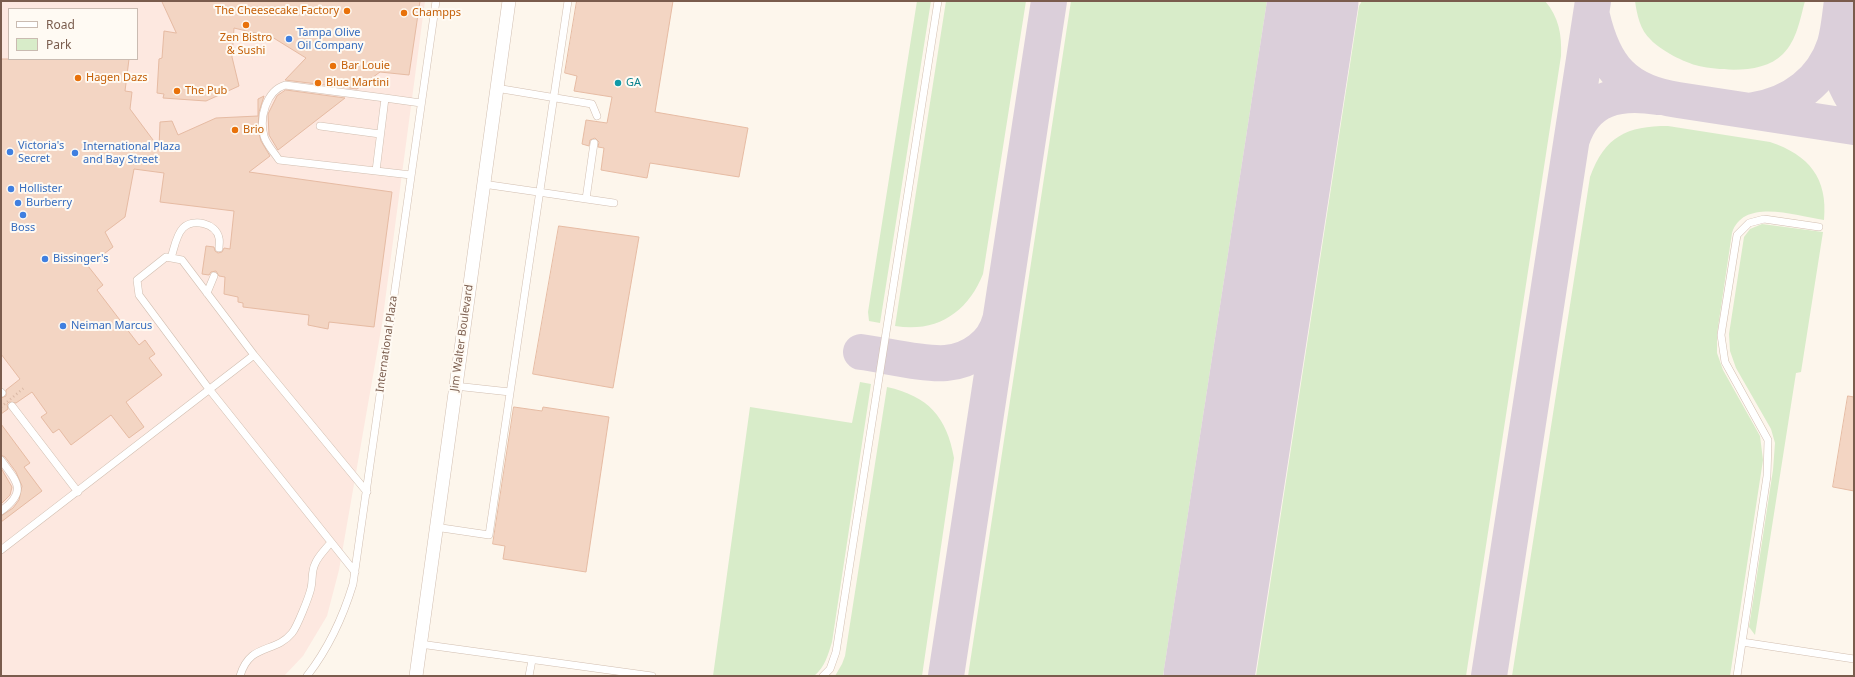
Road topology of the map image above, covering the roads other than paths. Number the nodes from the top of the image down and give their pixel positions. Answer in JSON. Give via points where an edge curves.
{"nodes":[{"id":1,"x":436,"y":1,"type":"edge"},
{"id":2,"x":509,"y":1,"type":"edge"},
{"id":3,"x":568,"y":1,"type":"edge"},
{"id":4,"x":938,"y":1,"type":"edge"},
{"id":5,"x":496,"y":88,"type":"junction"},
{"id":6,"x":553,"y":97,"type":"junction"},
{"id":7,"x":385,"y":98,"type":"junction"},
{"id":8,"x":421,"y":103,"type":"junction"},
{"id":9,"x":597,"y":116,"type":"dead end"},
{"id":10,"x":320,"y":126,"type":"dead end"},
{"id":11,"x":380,"y":134,"type":"junction"},
{"id":12,"x":594,"y":143,"type":"dead end"},
{"id":13,"x":376,"y":171,"type":"junction"},
{"id":14,"x":411,"y":175,"type":"junction"},
{"id":15,"x":483,"y":184,"type":"junction"},
{"id":16,"x":541,"y":192,"type":"junction"},
{"id":17,"x":586,"y":199,"type":"junction"},
{"id":18,"x":614,"y":203,"type":"dead end"},
{"id":19,"x":1819,"y":227,"type":"dead end"},
{"id":20,"x":219,"y":248,"type":"dead end"},
{"id":21,"x":171,"y":258,"type":"junction"},
{"id":22,"x":214,"y":276,"type":"dead end"},
{"id":23,"x":207,"y":292,"type":"junction"},
{"id":24,"x":254,"y":355,"type":"junction"},
{"id":25,"x":455,"y":386,"type":"junction"},
{"id":26,"x":209,"y":389,"type":"junction"},
{"id":27,"x":510,"y":392,"type":"junction"},
{"id":28,"x":12,"y":406,"type":"dead end"},
{"id":29,"x":1,"y":461,"type":"edge"},
{"id":30,"x":78,"y":492,"type":"junction"},
{"id":31,"x":367,"y":492,"type":"junction"},
{"id":32,"x":1,"y":511,"type":"edge"},
{"id":33,"x":435,"y":527,"type":"junction"},
{"id":34,"x":331,"y":542,"type":"junction"},
{"id":35,"x":1,"y":550,"type":"edge"},
{"id":36,"x":355,"y":572,"type":"junction"},
{"id":37,"x":1742,"y":642,"type":"junction"},
{"id":38,"x":420,"y":644,"type":"junction"},
{"id":39,"x":1854,"y":659,"type":"edge"},
{"id":40,"x":532,"y":660,"type":"junction"},
{"id":41,"x":240,"y":676,"type":"edge"},
{"id":42,"x":307,"y":676,"type":"edge"},
{"id":43,"x":416,"y":676,"type":"edge"},
{"id":44,"x":529,"y":676,"type":"edge"},
{"id":45,"x":652,"y":676,"type":"edge"},
{"id":46,"x":823,"y":676,"type":"edge"},
{"id":47,"x":1737,"y":676,"type":"edge"}],
"edges":[{"from":1,"to":8,"type":"lane","name":"International Plaza"},
{"from":2,"to":5,"type":"street","name":"Jim Walter Boulevard"},
{"from":3,"to":6,"type":"lane"},
{"from":4,"to":46,"type":"lane","via":[[836,652],[830,669]]},
{"from":5,"to":6,"type":"lane"},
{"from":5,"to":15,"type":"street","name":"Jim Walter Boulevard"},
{"from":6,"to":9,"type":"lane","via":[[592,104]]},
{"from":6,"to":16,"type":"lane"},
{"from":7,"to":8,"type":"lane"},
{"from":7,"to":11,"type":"lane"},
{"from":7,"to":13,"type":"lane","via":[[285,85],[269,100],[262,124],[264,137],[278,160]]},
{"from":8,"to":14,"type":"lane","name":"International Plaza"},
{"from":10,"to":11,"type":"lane"},
{"from":11,"to":13,"type":"lane"},
{"from":12,"to":17,"type":"lane"},
{"from":13,"to":14,"type":"lane"},
{"from":14,"to":31,"type":"lane","name":"International Plaza"},
{"from":15,"to":16,"type":"lane"},
{"from":15,"to":25,"type":"street","name":"Jim Walter Boulevard"},
{"from":16,"to":17,"type":"lane"},
{"from":16,"to":27,"type":"lane"},
{"from":17,"to":18,"type":"lane"},
{"from":19,"to":37,"type":"lane","via":[[1764,219],[1749,223],[1737,235],[1721,336],[1724,362],[1768,440],[1767,476]]},
{"from":20,"to":21,"type":"lane","via":[[219,237],[213,228],[204,223],[189,224],[182,229]]},
{"from":21,"to":23,"type":"lane","via":[[182,260]]},
{"from":21,"to":26,"type":"lane","via":[[166,257],[137,280],[139,295]]},
{"from":22,"to":23,"type":"lane"},
{"from":23,"to":24,"type":"lane"},
{"from":24,"to":26,"type":"lane"},
{"from":24,"to":31,"type":"lane"},
{"from":25,"to":27,"type":"lane"},
{"from":25,"to":33,"type":"street","name":"Jim Walter Boulevard"},
{"from":26,"to":30,"type":"lane"},
{"from":26,"to":34,"type":"lane"},
{"from":27,"to":33,"type":"lane","via":[[489,535]]},
{"from":28,"to":30,"type":"lane"},
{"from":29,"to":32,"type":"lane","via":[[18,485],[13,502]]},
{"from":30,"to":35,"type":"lane"},
{"from":31,"to":36,"type":"lane","name":"International Plaza"},
{"from":33,"to":38,"type":"street","name":"Jim Walter Boulevard"},
{"from":34,"to":36,"type":"lane"},
{"from":34,"to":41,"type":"lane","via":[[315,562],[311,588],[293,632],[286,640],[257,651],[246,663]]},
{"from":36,"to":42,"type":"lane","name":"International Plaza","via":[[346,608]]},
{"from":37,"to":39,"type":"lane"},
{"from":37,"to":47,"type":"lane"},
{"from":38,"to":40,"type":"lane"},
{"from":38,"to":43,"type":"street","name":"Jim Walter Boulevard"},
{"from":40,"to":44,"type":"lane"},
{"from":40,"to":45,"type":"lane"}]}
